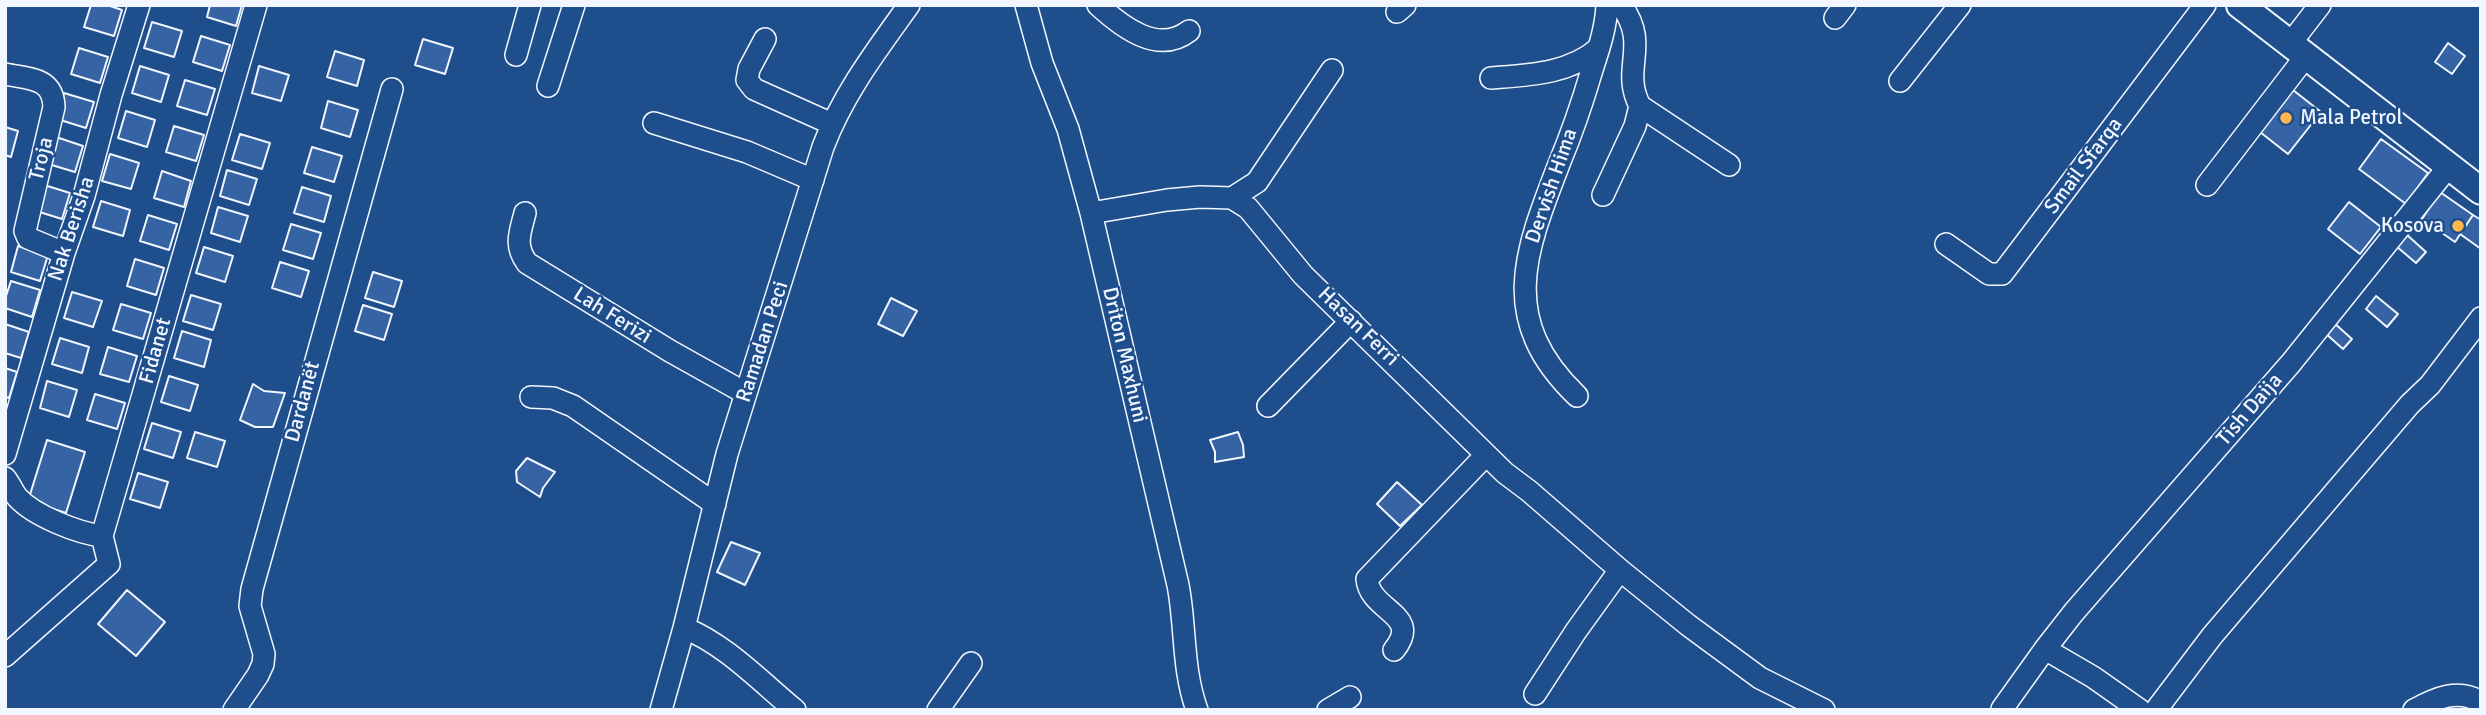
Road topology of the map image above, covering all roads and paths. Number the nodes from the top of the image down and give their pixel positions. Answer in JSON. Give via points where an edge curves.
{"nodes":[{"id":1,"x":139,"y":5,"type":"edge"},
{"id":2,"x":256,"y":5,"type":"edge"},
{"id":3,"x":530,"y":5,"type":"edge"},
{"id":4,"x":574,"y":5,"type":"edge"},
{"id":5,"x":1026,"y":5,"type":"edge"},
{"id":6,"x":1098,"y":5,"type":"edge"},
{"id":7,"x":1607,"y":5,"type":"edge"},
{"id":8,"x":1621,"y":5,"type":"edge"},
{"id":9,"x":1960,"y":5,"type":"edge"},
{"id":10,"x":2205,"y":5,"type":"edge"},
{"id":11,"x":2241,"y":5,"type":"edge"},
{"id":12,"x":2320,"y":5,"type":"edge"},
{"id":13,"x":900,"y":8,"type":"edge"},
{"id":14,"x":1189,"y":31,"type":"dead end"},
{"id":15,"x":765,"y":38,"type":"dead end"},
{"id":16,"x":1599,"y":48,"type":"junction"},
{"id":17,"x":2298,"y":50,"type":"junction"},
{"id":18,"x":516,"y":55,"type":"dead end"},
{"id":19,"x":1332,"y":70,"type":"dead end"},
{"id":20,"x":5,"y":74,"type":"edge"},
{"id":21,"x":1491,"y":78,"type":"dead end"},
{"id":22,"x":1900,"y":81,"type":"dead end"},
{"id":23,"x":548,"y":86,"type":"dead end"},
{"id":24,"x":392,"y":89,"type":"dead end"},
{"id":25,"x":1640,"y":106,"type":"junction"},
{"id":26,"x":654,"y":123,"type":"dead end"},
{"id":27,"x":832,"y":124,"type":"junction"},
{"id":28,"x":1729,"y":165,"type":"dead end"},
{"id":29,"x":2449,"y":166,"type":"junction"},
{"id":30,"x":813,"y":180,"type":"junction"},
{"id":31,"x":2207,"y":185,"type":"dead end"},
{"id":32,"x":2481,"y":191,"type":"edge"},
{"id":33,"x":1603,"y":195,"type":"dead end"},
{"id":34,"x":1233,"y":198,"type":"junction"},
{"id":35,"x":525,"y":213,"type":"dead end"},
{"id":36,"x":1091,"y":213,"type":"junction"},
{"id":37,"x":1946,"y":244,"type":"dead end"},
{"id":38,"x":64,"y":253,"type":"junction"},
{"id":39,"x":2481,"y":318,"type":"edge"},
{"id":40,"x":1351,"y":321,"type":"junction"},
{"id":41,"x":746,"y":393,"type":"junction"},
{"id":42,"x":1577,"y":396,"type":"dead end"},
{"id":43,"x":531,"y":397,"type":"dead end"},
{"id":44,"x":1268,"y":406,"type":"dead end"},
{"id":45,"x":5,"y":454,"type":"edge"},
{"id":46,"x":1485,"y":456,"type":"junction"},
{"id":47,"x":5,"y":478,"type":"edge"},
{"id":48,"x":715,"y":504,"type":"junction"},
{"id":49,"x":102,"y":536,"type":"junction"},
{"id":50,"x":1620,"y":570,"type":"junction"},
{"id":51,"x":684,"y":628,"type":"junction"},
{"id":52,"x":2045,"y":649,"type":"junction"},
{"id":53,"x":1394,"y":650,"type":"dead end"},
{"id":54,"x":5,"y":656,"type":"edge"},
{"id":55,"x":971,"y":663,"type":"dead end"},
{"id":56,"x":1535,"y":694,"type":"dead end"},
{"id":57,"x":1350,"y":697,"type":"dead end"},
{"id":58,"x":2481,"y":702,"type":"edge"},
{"id":59,"x":2002,"y":709,"type":"edge"},
{"id":60,"x":234,"y":710,"type":"edge"},
{"id":61,"x":661,"y":710,"type":"edge"},
{"id":62,"x":795,"y":710,"type":"edge"},
{"id":63,"x":937,"y":710,"type":"edge"},
{"id":64,"x":1197,"y":710,"type":"edge"},
{"id":65,"x":1328,"y":710,"type":"edge"},
{"id":66,"x":1824,"y":710,"type":"edge"},
{"id":67,"x":2140,"y":710,"type":"edge"},
{"id":68,"x":2156,"y":710,"type":"edge"},
{"id":69,"x":2414,"y":710,"type":"edge"}],
"edges":[{"from":1,"to":38,"type":"street","name":"Nak Berisha"},
{"from":2,"to":49,"type":"street","name":"Fidanet"},
{"from":3,"to":18,"type":"street"},
{"from":4,"to":23,"type":"street"},
{"from":5,"to":36,"type":"street","name":"Driton Maxhuni"},
{"from":6,"to":14,"type":"street","via":[[1140,35],[1163,42],[1178,40]]},
{"from":7,"to":16,"type":"street","name":"Dervish Hima"},
{"from":8,"to":25,"type":"street","via":[[1634,29],[1632,80]]},
{"from":9,"to":22,"type":"street"},
{"from":10,"to":37,"type":"street","name":"Smail Sfarqa","via":[[2002,274],[1989,274]]},
{"from":11,"to":17,"type":"main road"},
{"from":12,"to":17,"type":"street"},
{"from":13,"to":27,"type":"street","name":"Ramadan Peci"},
{"from":15,"to":27,"type":"street","via":[[749,69],[747,80],[754,89]]},
{"from":16,"to":21,"type":"street","via":[[1572,65]]},
{"from":16,"to":42,"type":"street","name":"Dervish Hima","via":[[1540,212],[1528,253],[1525,288],[1536,341],[1552,369]]},
{"from":17,"to":29,"type":"main road"},
{"from":17,"to":31,"type":"street"},
{"from":19,"to":34,"type":"street","via":[[1257,182]]},
{"from":20,"to":38,"type":"street","name":"Troja","via":[[42,82],[54,96],[25,231],[29,238]]},
{"from":24,"to":60,"type":"street","name":"Dardanët","via":[[251,589],[250,606],[263,664]]},
{"from":25,"to":28,"type":"street"},
{"from":25,"to":33,"type":"street"},
{"from":26,"to":30,"type":"street","via":[[747,152]]},
{"from":27,"to":30,"type":"street","name":"Ramadan Peci"},
{"from":29,"to":32,"type":"main road"},
{"from":29,"to":52,"type":"street","name":"Tish Daija","via":[[2291,363]]},
{"from":30,"to":41,"type":"street","name":"Ramadan Peci"},
{"from":34,"to":36,"type":"street","via":[[1167,200]]},
{"from":34,"to":40,"type":"street","name":"Hasan Ferri","via":[[1248,208],[1303,275]]},
{"from":35,"to":41,"type":"street","name":"Lah Ferizi","via":[[518,240],[527,263]]},
{"from":36,"to":64,"type":"street","name":"Driton Maxhuni","via":[[1178,584],[1186,673]]},
{"from":38,"to":45,"type":"street","name":"Nak Berisha"},
{"from":39,"to":68,"type":"street","via":[[2430,385],[2212,636]]},
{"from":40,"to":44,"type":"street"},
{"from":40,"to":46,"type":"street","name":"Hasan Ferri"},
{"from":41,"to":48,"type":"street","name":"Ramadan Peci"},
{"from":43,"to":48,"type":"street","via":[[553,398],[573,406]]},
{"from":46,"to":50,"type":"street","name":"Hasan Ferri"},
{"from":46,"to":53,"type":"street","via":[[1367,579],[1368,589],[1405,629]]},
{"from":47,"to":49,"type":"street","via":[[28,506],[82,533]]},
{"from":48,"to":51,"type":"street","name":"Ramadan Peci"},
{"from":49,"to":54,"type":"street","name":"Fidanet","via":[[109,564]]},
{"from":50,"to":56,"type":"street"},
{"from":50,"to":66,"type":"street","name":"Hasan Ferri","via":[[1760,678]]},
{"from":51,"to":61,"type":"street","name":"Ramadan Peci"},
{"from":51,"to":62,"type":"street","via":[[719,648]]},
{"from":52,"to":59,"type":"street","name":"Tish Daija"},
{"from":52,"to":67,"type":"street"},
{"from":55,"to":63,"type":"street"},
{"from":57,"to":65,"type":"street"},
{"from":58,"to":69,"type":"street","via":[[2447,696]]}]}
